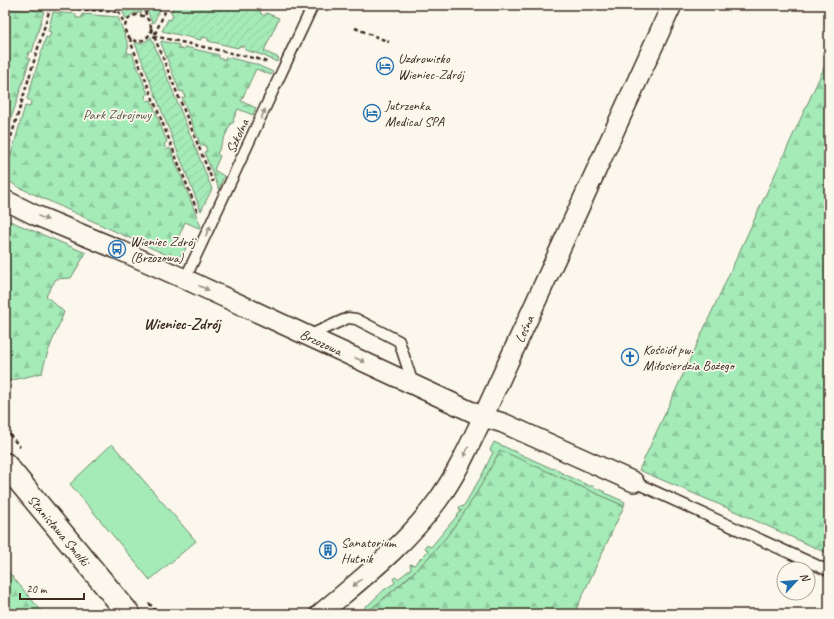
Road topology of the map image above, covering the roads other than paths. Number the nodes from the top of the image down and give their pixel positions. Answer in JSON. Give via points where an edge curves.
{"nodes":[{"id":1,"x":314,"y":5,"type":"edge"},
{"id":2,"x":672,"y":5,"type":"edge"},
{"id":3,"x":6,"y":202,"type":"edge"},
{"id":4,"x":185,"y":279,"type":"junction"},
{"id":5,"x":308,"y":336,"type":"junction"},
{"id":6,"x":413,"y":385,"type":"junction"},
{"id":7,"x":483,"y":417,"type":"junction"},
{"id":8,"x":5,"y":464,"type":"edge"},
{"id":9,"x":634,"y":482,"type":"joint"},
{"id":10,"x":829,"y":571,"type":"edge"},
{"id":11,"x":129,"y":614,"type":"edge"},
{"id":12,"x":320,"y":614,"type":"edge"}],
"edges":[{"from":4,"to":1,"type":"lane","name":"Szkolna","one_way":true},
{"from":2,"to":7,"type":"street","name":"Leśna"},
{"from":3,"to":4,"type":"street","name":"Brzozowa","one_way":true},
{"from":4,"to":5,"type":"street","name":"Brzozowa","one_way":true},
{"from":5,"to":6,"type":"street","name":"Brzozowa","one_way":true},
{"from":5,"to":6,"type":"lane","via":[[348,318],[356,319],[399,341]]},
{"from":6,"to":7,"type":"street","name":"Brzozowa"},
{"from":7,"to":9,"type":"street","name":"Brzozowa","via":[[503,423]]},
{"from":7,"to":12,"type":"street","name":"Leśna","one_way":true,"via":[[456,473],[438,501],[388,556]]},
{"from":8,"to":11,"type":"street","name":"Stanisława Smolki"},
{"from":9,"to":10,"type":"lane"}]}
